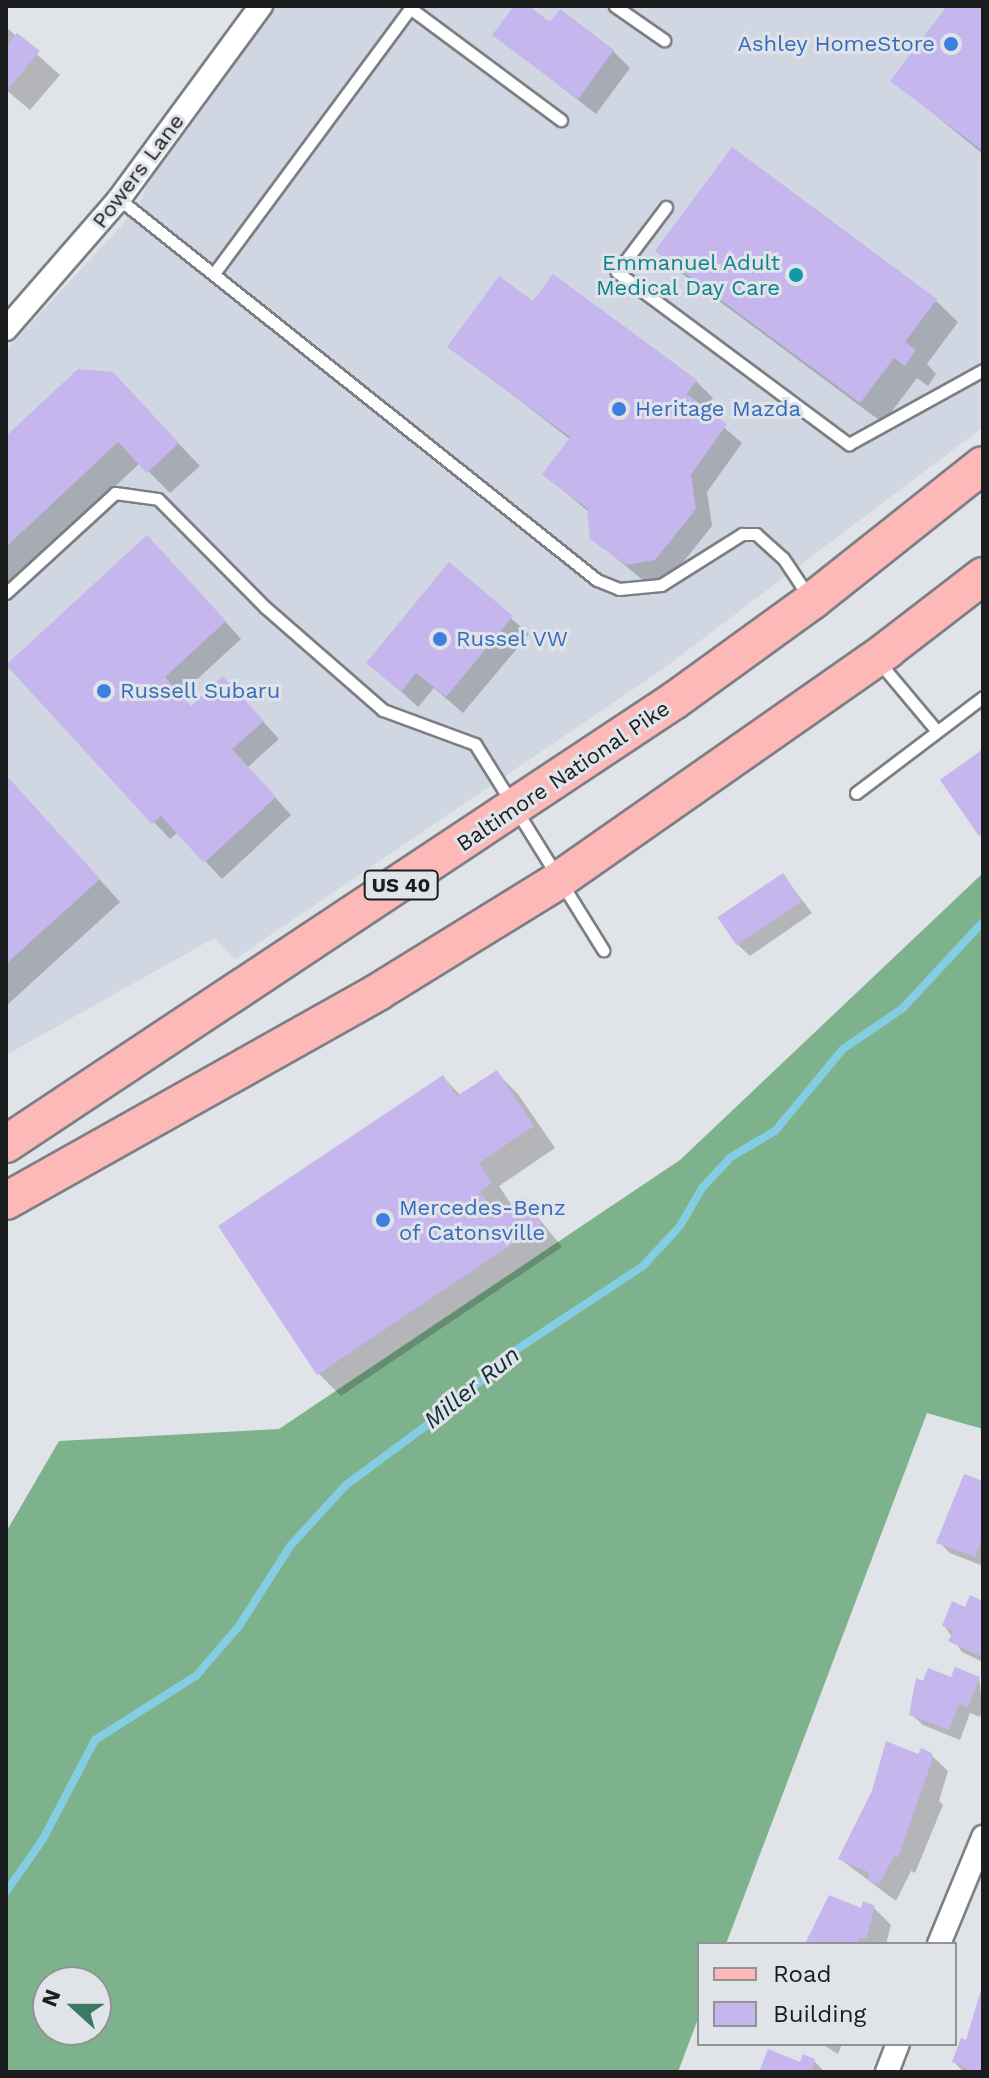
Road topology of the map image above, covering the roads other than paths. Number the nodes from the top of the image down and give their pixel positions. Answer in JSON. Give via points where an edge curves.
{"nodes":[{"id":1,"x":261,"y":6,"type":"edge"},
{"id":2,"x":615,"y":6,"type":"edge"},
{"id":3,"x":411,"y":7,"type":"edge"},
{"id":4,"x":664,"y":40,"type":"dead end"},
{"id":5,"x":561,"y":120,"type":"dead end"},
{"id":6,"x":119,"y":199,"type":"junction"},
{"id":7,"x":666,"y":207,"type":"dead end"},
{"id":8,"x":215,"y":272,"type":"junction"},
{"id":9,"x":6,"y":329,"type":"edge"},
{"id":10,"x":983,"y":370,"type":"edge"},
{"id":11,"x":983,"y":465,"type":"edge"},
{"id":12,"x":983,"y":576,"type":"edge"},
{"id":13,"x":6,"y":593,"type":"edge"},
{"id":14,"x":812,"y":601,"type":"junction"},
{"id":15,"x":876,"y":659,"type":"junction"},
{"id":16,"x":983,"y":697,"type":"edge"},
{"id":17,"x":937,"y":731,"type":"junction"},
{"id":18,"x":856,"y":793,"type":"dead end"},
{"id":19,"x":515,"y":810,"type":"junction"},
{"id":20,"x":559,"y":880,"type":"junction"},
{"id":21,"x":603,"y":950,"type":"dead end"},
{"id":22,"x":6,"y":1144,"type":"edge"},
{"id":23,"x":6,"y":1201,"type":"edge"},
{"id":24,"x":983,"y":1837,"type":"edge"},
{"id":25,"x":940,"y":1942,"type":"edge"},
{"id":26,"x":897,"y":2046,"type":"edge"},
{"id":27,"x":887,"y":2072,"type":"edge"}],
"edges":[{"from":1,"to":6,"type":"street","name":"Powers Lane"},
{"from":2,"to":4,"type":"lane"},
{"from":3,"to":5,"type":"lane"},
{"from":3,"to":8,"type":"lane"},
{"from":6,"to":8,"type":"lane"},
{"from":6,"to":9,"type":"street","name":"Powers Lane"},
{"from":7,"to":10,"type":"lane","via":[[617,272],[849,444]]},
{"from":8,"to":14,"type":"lane","via":[[597,580],[619,589],[661,585],[742,534],[756,534],[783,558]]},
{"from":11,"to":14,"type":"main road","name":"Baltimore National Pike","number":"US 40"},
{"from":12,"to":15,"type":"main road"},
{"from":13,"to":19,"type":"lane","via":[[115,493],[158,499],[266,608],[383,710],[475,744]]},
{"from":14,"to":19,"type":"main road","name":"Baltimore National Pike","number":"US 40"},
{"from":15,"to":17,"type":"lane"},
{"from":15,"to":20,"type":"main road"},
{"from":16,"to":17,"type":"lane"},
{"from":17,"to":18,"type":"lane"},
{"from":19,"to":20,"type":"lane"},
{"from":19,"to":22,"type":"main road","name":"Baltimore National Pike","number":"US 40"},
{"from":20,"to":21,"type":"lane"},
{"from":20,"to":23,"type":"main road","via":[[378,992]]},
{"from":24,"to":25,"type":"street"},
{"from":26,"to":27,"type":"street"}]}
